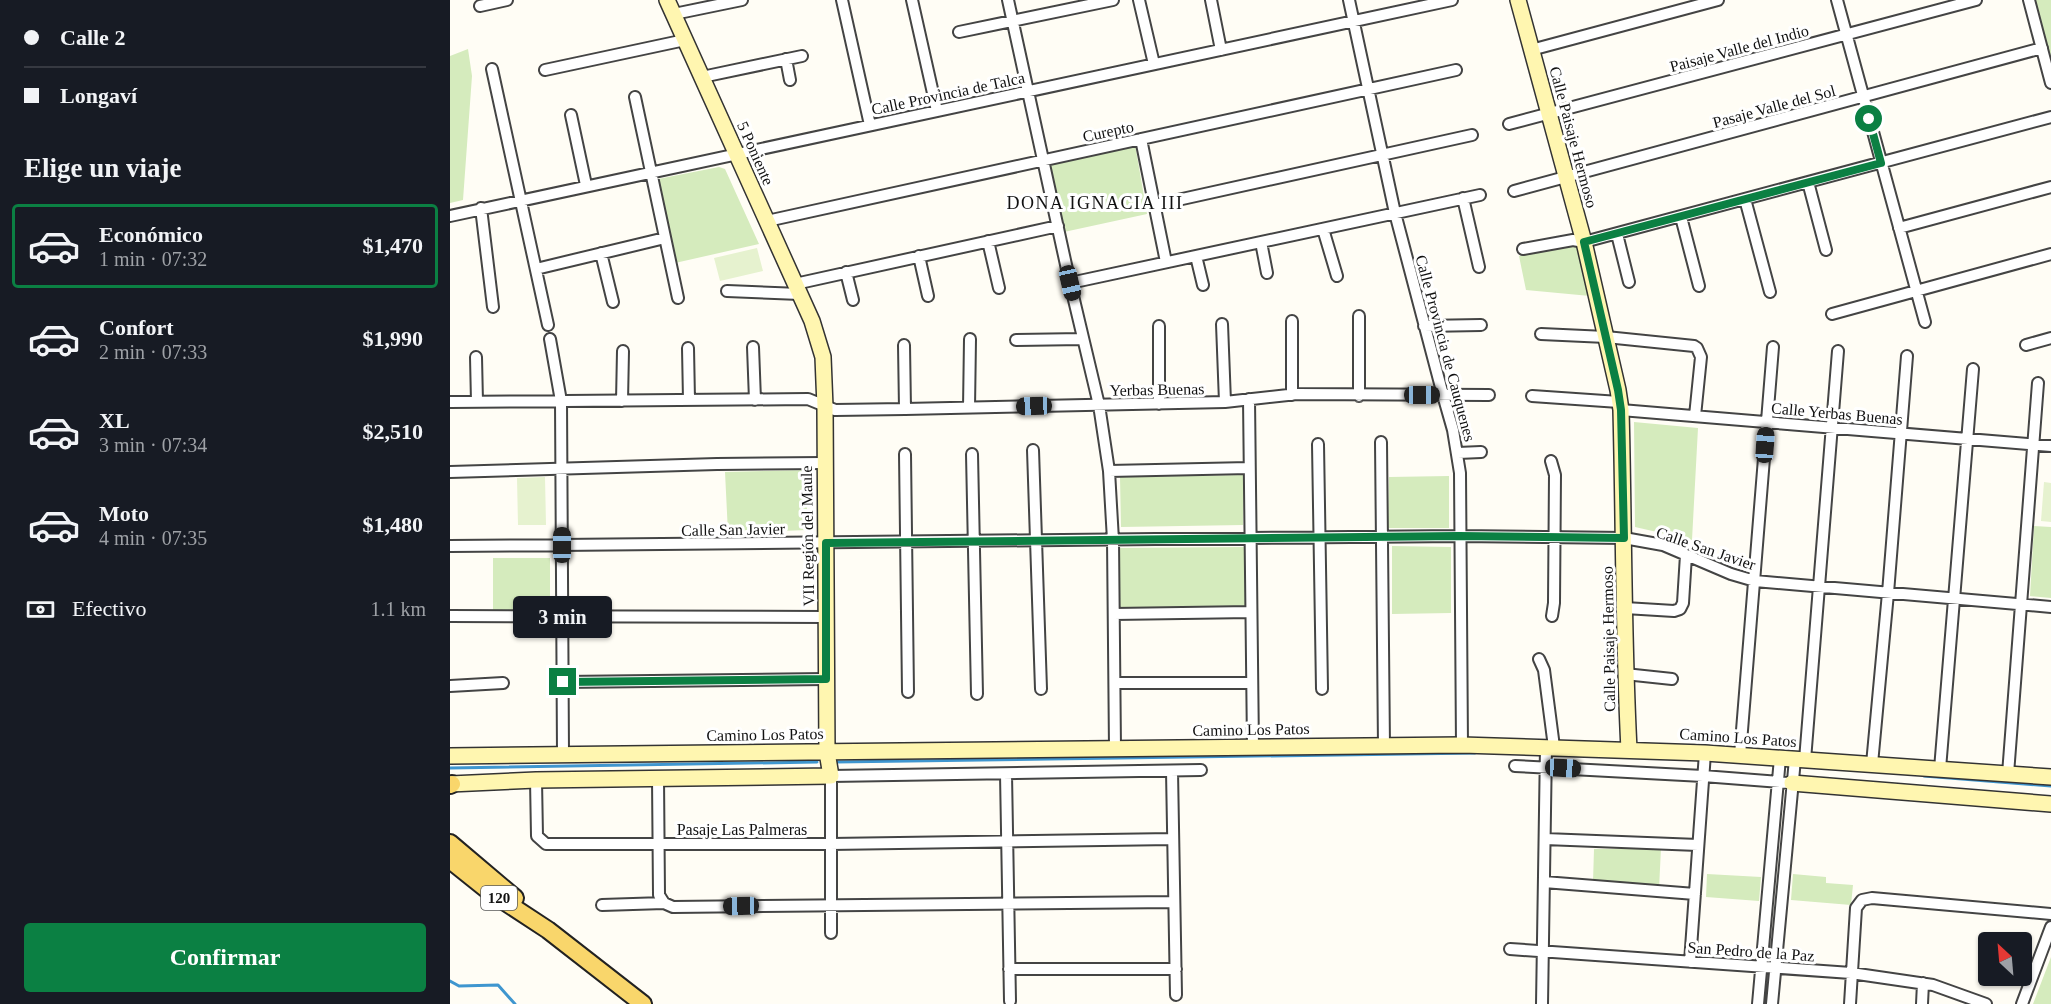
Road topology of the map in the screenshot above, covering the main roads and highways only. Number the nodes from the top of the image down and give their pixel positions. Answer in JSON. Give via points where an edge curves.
{"nodes":[{"id":1,"x":450,"y":843,"type":"edge"},
{"id":2,"x":450,"y":860,"type":"edge"},
{"id":3,"x":548,"y":930,"type":"junction"},
{"id":4,"x":641,"y":1004,"type":"edge"}],
"edges":[{"from":1,"to":3,"type":"main road","number":"120"},
{"from":2,"to":3,"type":"main road","number":"120"},
{"from":3,"to":4,"type":"main road","number":"120"}]}
